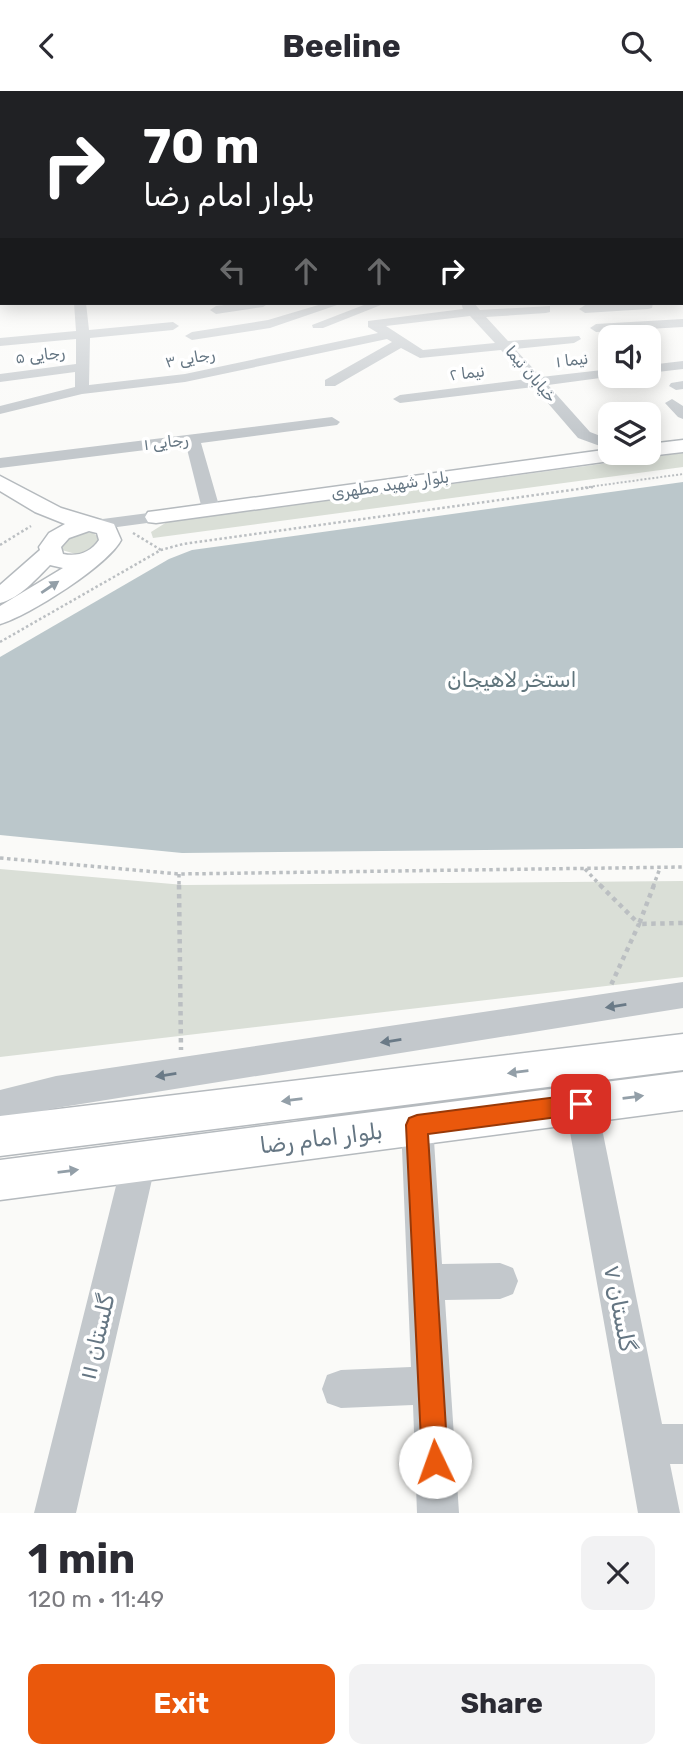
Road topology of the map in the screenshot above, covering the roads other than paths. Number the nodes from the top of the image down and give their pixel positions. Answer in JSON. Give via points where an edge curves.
{"nodes":[{"id":1,"x":80,"y":305,"type":"edge"},
{"id":2,"x":250,"y":305,"type":"edge"},
{"id":3,"x":331,"y":305,"type":"edge"},
{"id":4,"x":374,"y":305,"type":"edge"},
{"id":5,"x":449,"y":305,"type":"edge"},
{"id":6,"x":635,"y":305,"type":"edge"},
{"id":7,"x":648,"y":305,"type":"edge"},
{"id":8,"x":546,"y":309,"type":"dead end"},
{"id":9,"x":585,"y":309,"type":"dead end"},
{"id":10,"x":216,"y":310,"type":"dead end"},
{"id":11,"x":471,"y":310,"type":"edge"},
{"id":12,"x":173,"y":326,"type":"dead end"},
{"id":13,"x":596,"y":328,"type":"dead end"},
{"id":14,"x":307,"y":329,"type":"dead end"},
{"id":15,"x":677,"y":330,"type":"edge"},
{"id":16,"x":83,"y":335,"type":"junction"},
{"id":17,"x":386,"y":335,"type":"junction"},
{"id":18,"x":192,"y":337,"type":"dead end"},
{"id":19,"x":574,"y":339,"type":"dead end"},
{"id":20,"x":0,"y":342,"type":"edge"},
{"id":21,"x":399,"y":343,"type":"junction"},
{"id":22,"x":506,"y":346,"type":"junction"},
{"id":23,"x":683,"y":365,"type":"edge"},
{"id":24,"x":84,"y":367,"type":"junction"},
{"id":25,"x":661,"y":368,"type":"edge"},
{"id":26,"x":598,"y":375,"type":"edge"},
{"id":27,"x":0,"y":378,"type":"edge"},
{"id":28,"x":538,"y":382,"type":"junction"},
{"id":29,"x":330,"y":383,"type":"dead end"},
{"id":30,"x":82,"y":390,"type":"junction"},
{"id":31,"x":400,"y":400,"type":"dead end"},
{"id":32,"x":0,"y":410,"type":"edge"},
{"id":33,"x":332,"y":422,"type":"dead end"},
{"id":34,"x":584,"y":435,"type":"junction"},
{"id":35,"x":192,"y":439,"type":"junction"},
{"id":36,"x":598,"y":440,"type":"edge"},
{"id":37,"x":683,"y":446,"type":"edge"},
{"id":38,"x":661,"y":449,"type":"edge"},
{"id":39,"x":598,"y":457,"type":"edge"},
{"id":40,"x":581,"y":459,"type":"junction"},
{"id":41,"x":0,"y":463,"type":"edge"},
{"id":42,"x":0,"y":482,"type":"edge"},
{"id":43,"x":0,"y":498,"type":"edge"},
{"id":44,"x":211,"y":509,"type":"junction"},
{"id":45,"x":156,"y":517,"type":"junction"},
{"id":46,"x":92,"y":525,"type":"junction"},
{"id":47,"x":42,"y":540,"type":"junction"},
{"id":48,"x":104,"y":549,"type":"junction"},
{"id":49,"x":0,"y":596,"type":"edge"},
{"id":50,"x":0,"y":616,"type":"edge"},
{"id":51,"x":683,"y":995,"type":"edge"},
{"id":52,"x":683,"y":1052,"type":"edge"},
{"id":53,"x":683,"y":1091,"type":"edge"},
{"id":54,"x":581,"y":1104,"type":"junction"},
{"id":55,"x":0,"y":1106,"type":"edge"},
{"id":56,"x":417,"y":1125,"type":"junction"},
{"id":57,"x":0,"y":1136,"type":"edge"},
{"id":58,"x":139,"y":1162,"type":"junction"},
{"id":59,"x":0,"y":1180,"type":"edge"},
{"id":60,"x":500,"y":1281,"type":"dead end"},
{"id":61,"x":425,"y":1282,"type":"junction"},
{"id":62,"x":431,"y":1385,"type":"junction"},
{"id":63,"x":341,"y":1389,"type":"dead end"},
{"id":64,"x":664,"y":1444,"type":"edge"},
{"id":65,"x":55,"y":1513,"type":"edge"},
{"id":66,"x":438,"y":1513,"type":"edge"},
{"id":67,"x":659,"y":1513,"type":"edge"}],
"edges":[{"from":1,"to":16,"type":"street"},
{"from":2,"to":10,"type":"street"},
{"from":3,"to":18,"type":"street","via":[[270,324]]},
{"from":4,"to":14,"type":"street"},
{"from":5,"to":11,"type":"street"},
{"from":6,"to":9,"type":"street"},
{"from":7,"to":15,"type":"street"},
{"from":8,"to":11,"type":"street"},
{"from":11,"to":17,"type":"street","via":[[373,324]]},
{"from":11,"to":22,"type":"street","name":"خیابان نیما"},
{"from":12,"to":16,"type":"street"},
{"from":13,"to":15,"type":"street"},
{"from":16,"to":20,"type":"street"},
{"from":16,"to":24,"type":"street"},
{"from":17,"to":21,"type":"street"},
{"from":17,"to":30,"type":"street","name":"رجایی ۳","via":[[185,378]]},
{"from":19,"to":22,"type":"street"},
{"from":21,"to":22,"type":"street","via":[[420,354]]},
{"from":21,"to":29,"type":"street"},
{"from":22,"to":28,"type":"street","name":"خیابان نیما"},
{"from":23,"to":25,"type":"street"},
{"from":24,"to":27,"type":"street","name":"رجایی ۵"},
{"from":24,"to":30,"type":"street"},
{"from":26,"to":28,"type":"street","name":"نیما ۱"},
{"from":28,"to":31,"type":"street","name":"نیما ۲"},
{"from":28,"to":34,"type":"street","name":"خیابان نیما"},
{"from":30,"to":32,"type":"street","name":"رجایی ۳"},
{"from":33,"to":35,"type":"street","name":"رجایی ۱"},
{"from":34,"to":36,"type":"street","name":"خیابان نیما"},
{"from":34,"to":40,"type":"street"},
{"from":35,"to":41,"type":"street","name":"رجایی ۱"},
{"from":35,"to":44,"type":"street"},
{"from":37,"to":38,"type":"main road"},
{"from":39,"to":40,"type":"main road","name":"بلوار شهید مطهری"},
{"from":40,"to":44,"type":"main road","name":"بلوار شهید مطهری"},
{"from":42,"to":46,"type":"main road","via":[[27,502]]},
{"from":43,"to":47,"type":"main road"},
{"from":44,"to":45,"type":"main road","name":"بلوار شهید مطهری"},
{"from":45,"to":46,"type":"street"},
{"from":45,"to":48,"type":"street"},
{"from":46,"to":47,"type":"main road"},
{"from":46,"to":48,"type":"main road","via":[[109,534]]},
{"from":47,"to":48,"type":"main road","via":[[60,562],[71,563]]},
{"from":47,"to":49,"type":"main road","via":[[17,584]]},
{"from":50,"to":48,"type":"main road","one_way":true},
{"from":51,"to":55,"type":"street","one_way":true,"via":[[56,1092]]},
{"from":52,"to":57,"type":"main road","name":"بلوار امام رضا","one_way":true},
{"from":54,"to":53,"type":"main road","name":"بلوار امام رضا","one_way":true},
{"from":54,"to":56,"type":"main road","name":"بلوار امام رضا"},
{"from":54,"to":64,"type":"street","name":"گلستان ۷"},
{"from":56,"to":58,"type":"main road","name":"بلوار امام رضا"},
{"from":56,"to":61,"type":"street"},
{"from":59,"to":58,"type":"main road","name":"بلوار امام رضا","one_way":true},
{"from":58,"to":65,"type":"street","name":"گلستان ۱۱"},
{"from":60,"to":61,"type":"street"},
{"from":61,"to":62,"type":"street"},
{"from":62,"to":63,"type":"street"},
{"from":62,"to":66,"type":"street"},
{"from":64,"to":67,"type":"street","name":"گلستان ۷"}]}
